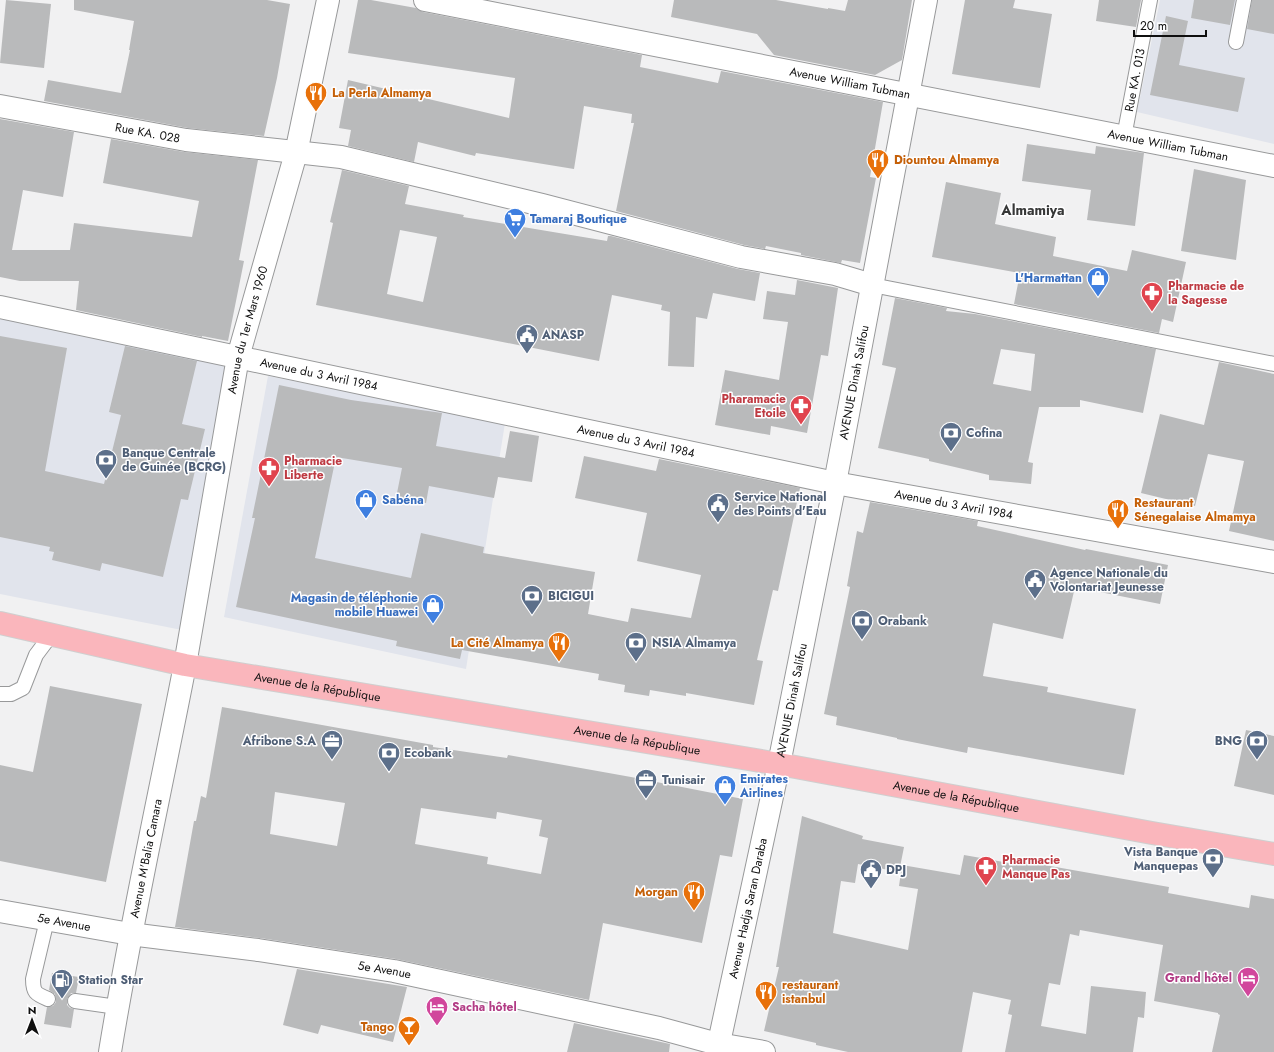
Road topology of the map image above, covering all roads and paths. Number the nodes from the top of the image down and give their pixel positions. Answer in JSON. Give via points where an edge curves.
{"nodes":[{"id":1,"x":328,"y":0,"type":"edge"},
{"id":2,"x":426,"y":0,"type":"edge"},
{"id":3,"x":926,"y":0,"type":"edge"},
{"id":4,"x":1150,"y":0,"type":"edge"},
{"id":5,"x":1244,"y":0,"type":"edge"},
{"id":6,"x":1236,"y":42,"type":"dead end"},
{"id":7,"x":908,"y":95,"type":"junction"},
{"id":8,"x":0,"y":106,"type":"edge"},
{"id":9,"x":1124,"y":137,"type":"junction"},
{"id":10,"x":296,"y":153,"type":"junction"},
{"id":11,"x":1274,"y":166,"type":"edge"},
{"id":12,"x":872,"y":285,"type":"junction"},
{"id":13,"x":0,"y":307,"type":"edge"},
{"id":14,"x":238,"y":357,"type":"junction"},
{"id":15,"x":1274,"y":364,"type":"edge"},
{"id":16,"x":835,"y":483,"type":"junction"},
{"id":17,"x":1274,"y":562,"type":"edge"},
{"id":18,"x":0,"y":624,"type":"edge"},
{"id":19,"x":51,"y":635,"type":"junction"},
{"id":20,"x":185,"y":665,"type":"junction"},
{"id":21,"x":0,"y":694,"type":"edge"},
{"id":22,"x":779,"y":764,"type":"junction"},
{"id":23,"x":1274,"y":854,"type":"edge"},
{"id":24,"x":0,"y":911,"type":"edge"},
{"id":25,"x":47,"y":920,"type":"junction"},
{"id":26,"x":130,"y":934,"type":"junction"},
{"id":27,"x":48,"y":998,"type":"dead end"},
{"id":28,"x":75,"y":1001,"type":"dead end"},
{"id":29,"x":118,"y":1007,"type":"junction"},
{"id":30,"x":718,"y":1048,"type":"edge"},
{"id":31,"x":110,"y":1052,"type":"edge"},
{"id":32,"x":764,"y":1052,"type":"edge"}],
"edges":[{"from":1,"to":10,"type":"street","name":"Avenue du 1er Mars 1960"},
{"from":2,"to":7,"type":"street","name":"Avenue William Tubman"},
{"from":3,"to":7,"type":"street","name":"AVENUE Dinah Salifou"},
{"from":4,"to":9,"type":"lane","name":"Rue KA. 013"},
{"from":5,"to":6,"type":"lane"},
{"from":7,"to":9,"type":"street","name":"Avenue William Tubman"},
{"from":7,"to":12,"type":"street","name":"AVENUE Dinah Salifou"},
{"from":8,"to":10,"type":"street","name":"Rue KA. 028","via":[[186,140]]},
{"from":9,"to":11,"type":"street","name":"Avenue William Tubman"},
{"from":10,"to":12,"type":"street","name":"Rue KA. 028","via":[[341,157],[542,205],[741,257],[835,274]]},
{"from":10,"to":14,"type":"street","name":"Avenue du 1er Mars 1960"},
{"from":12,"to":15,"type":"lane"},
{"from":12,"to":16,"type":"street","name":"AVENUE Dinah Salifou"},
{"from":13,"to":14,"type":"street","name":"Avenue du 3 Avril 1984"},
{"from":14,"to":16,"type":"street","name":"Avenue du 3 Avril 1984"},
{"from":14,"to":20,"type":"street","name":"Avenue du 1er Mars 1960"},
{"from":16,"to":17,"type":"street","name":"Avenue du 3 Avril 1984"},
{"from":16,"to":22,"type":"street","name":"AVENUE Dinah Salifou"},
{"from":18,"to":19,"type":"main road","name":"Avenue de la République"},
{"from":19,"to":20,"type":"main road","name":"Avenue de la République"},
{"from":19,"to":21,"type":"lane","via":[[36,655],[23,688],[11,694]]},
{"from":20,"to":22,"type":"main road","name":"Avenue de la République"},
{"from":20,"to":26,"type":"street","name":"Avenue M'Balia Camara"},
{"from":22,"to":23,"type":"main road","name":"Avenue de la République"},
{"from":22,"to":30,"type":"street","name":"Avenue Hadja Saran Daraba"},
{"from":24,"to":25,"type":"street","name":"5e Avenue"},
{"from":25,"to":26,"type":"street","name":"5e Avenue"},
{"from":25,"to":27,"type":"lane","via":[[33,988],[37,994]]},
{"from":26,"to":29,"type":"street","name":"Avenue M'Balia Camara"},
{"from":26,"to":30,"type":"street","name":"5e Avenue","via":[[394,971],[659,1028]]},
{"from":28,"to":29,"type":"lane"},
{"from":29,"to":31,"type":"street","name":"Avenue M'Balia Camara"},
{"from":30,"to":32,"type":"street","name":"5e Avenue"}]}
